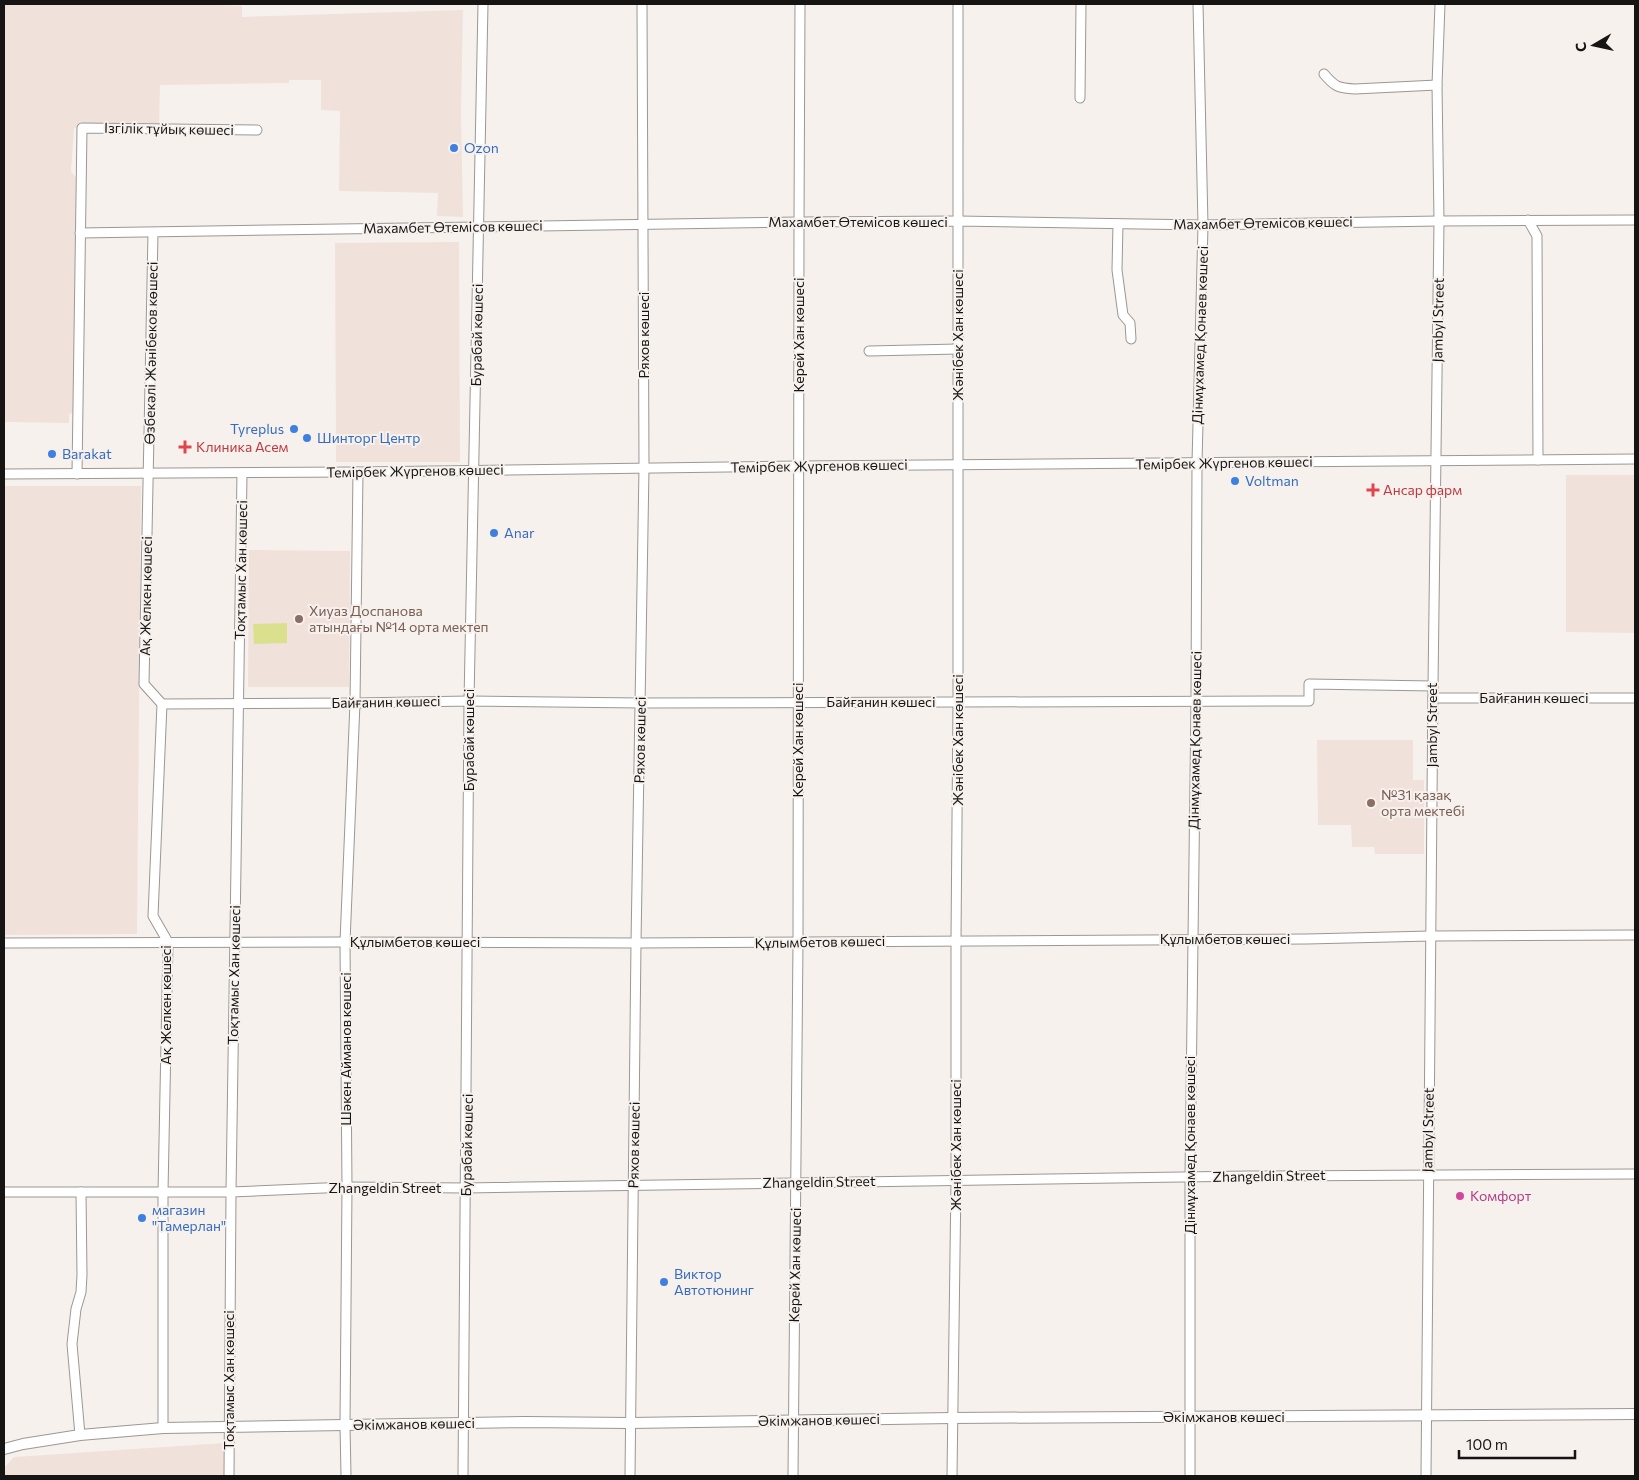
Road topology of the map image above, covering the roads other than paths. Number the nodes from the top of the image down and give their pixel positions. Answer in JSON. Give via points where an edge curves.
{"nodes":[{"id":1,"x":483,"y":4,"type":"edge"},
{"id":2,"x":642,"y":4,"type":"edge"},
{"id":3,"x":800,"y":4,"type":"edge"},
{"id":4,"x":958,"y":4,"type":"edge"},
{"id":5,"x":1081,"y":4,"type":"edge"},
{"id":6,"x":1198,"y":4,"type":"edge"},
{"id":7,"x":1440,"y":4,"type":"edge"},
{"id":8,"x":1324,"y":74,"type":"dead end"},
{"id":9,"x":1437,"y":86,"type":"junction"},
{"id":10,"x":1080,"y":98,"type":"dead end"},
{"id":11,"x":257,"y":130,"type":"dead end"},
{"id":12,"x":1528,"y":220,"type":"junction"},
{"id":13,"x":1635,"y":220,"type":"edge"},
{"id":14,"x":958,"y":221,"type":"junction"},
{"id":15,"x":1439,"y":221,"type":"junction"},
{"id":16,"x":798,"y":222,"type":"junction"},
{"id":17,"x":644,"y":224,"type":"junction"},
{"id":18,"x":1118,"y":224,"type":"junction"},
{"id":19,"x":1203,"y":225,"type":"junction"},
{"id":20,"x":479,"y":226,"type":"junction"},
{"id":21,"x":80,"y":233,"type":"junction"},
{"id":22,"x":153,"y":233,"type":"junction"},
{"id":23,"x":1132,"y":340,"type":"dead end"},
{"id":24,"x":958,"y":349,"type":"junction"},
{"id":25,"x":869,"y":352,"type":"dead end"},
{"id":26,"x":1635,"y":459,"type":"edge"},
{"id":27,"x":1435,"y":460,"type":"junction"},
{"id":28,"x":1538,"y":460,"type":"junction"},
{"id":29,"x":1197,"y":463,"type":"junction"},
{"id":30,"x":958,"y":465,"type":"junction"},
{"id":31,"x":799,"y":466,"type":"junction"},
{"id":32,"x":644,"y":468,"type":"junction"},
{"id":33,"x":474,"y":470,"type":"junction"},
{"id":34,"x":358,"y":472,"type":"junction"},
{"id":35,"x":148,"y":473,"type":"junction"},
{"id":36,"x":242,"y":473,"type":"junction"},
{"id":37,"x":4,"y":474,"type":"edge"},
{"id":38,"x":77,"y":474,"type":"junction"},
{"id":39,"x":1432,"y":686,"type":"junction"},
{"id":40,"x":1433,"y":698,"type":"junction"},
{"id":41,"x":1635,"y":698,"type":"edge"},
{"id":42,"x":469,"y":701,"type":"junction"},
{"id":43,"x":1196,"y":701,"type":"junction"},
{"id":44,"x":799,"y":702,"type":"junction"},
{"id":45,"x":958,"y":702,"type":"junction"},
{"id":46,"x":239,"y":703,"type":"junction"},
{"id":47,"x":355,"y":703,"type":"junction"},
{"id":48,"x":641,"y":703,"type":"junction"},
{"id":49,"x":162,"y":704,"type":"junction"},
{"id":50,"x":1635,"y":935,"type":"edge"},
{"id":51,"x":1431,"y":936,"type":"junction"},
{"id":52,"x":956,"y":940,"type":"junction"},
{"id":53,"x":1192,"y":940,"type":"junction"},
{"id":54,"x":168,"y":942,"type":"junction"},
{"id":55,"x":235,"y":942,"type":"junction"},
{"id":56,"x":345,"y":942,"type":"junction"},
{"id":57,"x":469,"y":942,"type":"junction"},
{"id":58,"x":798,"y":942,"type":"junction"},
{"id":59,"x":4,"y":943,"type":"edge"},
{"id":60,"x":636,"y":943,"type":"junction"},
{"id":61,"x":1427,"y":1174,"type":"junction"},
{"id":62,"x":1635,"y":1174,"type":"edge"},
{"id":63,"x":1190,"y":1178,"type":"junction"},
{"id":64,"x":956,"y":1181,"type":"junction"},
{"id":65,"x":796,"y":1182,"type":"junction"},
{"id":66,"x":633,"y":1185,"type":"junction"},
{"id":67,"x":347,"y":1187,"type":"junction"},
{"id":68,"x":466,"y":1188,"type":"junction"},
{"id":69,"x":4,"y":1192,"type":"edge"},
{"id":70,"x":81,"y":1192,"type":"junction"},
{"id":71,"x":163,"y":1192,"type":"junction"},
{"id":72,"x":231,"y":1192,"type":"junction"},
{"id":73,"x":1635,"y":1414,"type":"edge"},
{"id":74,"x":1426,"y":1416,"type":"junction"},
{"id":75,"x":1190,"y":1417,"type":"junction"},
{"id":76,"x":952,"y":1418,"type":"junction"},
{"id":77,"x":794,"y":1421,"type":"junction"},
{"id":78,"x":630,"y":1422,"type":"junction"},
{"id":79,"x":464,"y":1423,"type":"junction"},
{"id":80,"x":345,"y":1425,"type":"junction"},
{"id":81,"x":229,"y":1427,"type":"junction"},
{"id":82,"x":163,"y":1428,"type":"junction"},
{"id":83,"x":80,"y":1435,"type":"junction"},
{"id":84,"x":4,"y":1449,"type":"edge"},
{"id":85,"x":229,"y":1476,"type":"edge"},
{"id":86,"x":346,"y":1476,"type":"edge"},
{"id":87,"x":463,"y":1476,"type":"edge"},
{"id":88,"x":630,"y":1476,"type":"edge"},
{"id":89,"x":793,"y":1476,"type":"edge"},
{"id":90,"x":952,"y":1476,"type":"edge"},
{"id":91,"x":1190,"y":1476,"type":"edge"},
{"id":92,"x":1426,"y":1476,"type":"edge"}],
"edges":[{"from":1,"to":20,"type":"street","name":"Бурабай көшесі"},
{"from":2,"to":17,"type":"street","name":"Ряхов көшесі"},
{"from":3,"to":16,"type":"street","name":"Керей Хан көшесі"},
{"from":4,"to":14,"type":"street","name":"Жәнібек Хан көшесі"},
{"from":5,"to":10,"type":"street"},
{"from":6,"to":19,"type":"street","name":"Дінмұхамед Қонаев көшесі"},
{"from":7,"to":9,"type":"street","name":"Jambyl Street"},
{"from":8,"to":9,"type":"street","via":[[1334,86],[1342,88]]},
{"from":9,"to":15,"type":"street","name":"Jambyl Street"},
{"from":11,"to":21,"type":"street","name":"Ізгілік тұйық көшесі","via":[[82,128]]},
{"from":12,"to":13,"type":"street","name":"Махамбет Өтемісов көшесі"},
{"from":12,"to":15,"type":"street","name":"Махамбет Өтемісов көшесі"},
{"from":12,"to":28,"type":"street","via":[[1537,236]]},
{"from":14,"to":16,"type":"street","name":"Махамбет Өтемісов көшесі"},
{"from":14,"to":18,"type":"street","name":"Махамбет Өтемісов көшесі"},
{"from":14,"to":24,"type":"street","name":"Жәнібек Хан көшесі"},
{"from":15,"to":19,"type":"street","name":"Махамбет Өтемісов көшесі"},
{"from":15,"to":27,"type":"street","name":"Jambyl Street"},
{"from":16,"to":17,"type":"street","name":"Махамбет Өтемісов көшесі"},
{"from":16,"to":31,"type":"street","name":"Керей Хан көшесі"},
{"from":17,"to":20,"type":"street","name":"Махамбет Өтемісов көшесі"},
{"from":17,"to":32,"type":"street","name":"Ряхов көшесі"},
{"from":18,"to":19,"type":"street","name":"Махамбет Өтемісов көшесі"},
{"from":18,"to":23,"type":"street","via":[[1117,270],[1123,315],[1130,323]]},
{"from":19,"to":29,"type":"street","name":"Дінмұхамед Қонаев көшесі"},
{"from":20,"to":22,"type":"street","name":"Махамбет Өтемісов көшесі"},
{"from":20,"to":33,"type":"street","name":"Бурабай көшесі"},
{"from":21,"to":22,"type":"street","name":"Махамбет Өтемісов көшесі"},
{"from":21,"to":38,"type":"street"},
{"from":22,"to":35,"type":"street","name":"Өзбекәлі Жәнібеков көшесі"},
{"from":24,"to":25,"type":"street"},
{"from":24,"to":30,"type":"street","name":"Жәнібек Хан көшесі"},
{"from":26,"to":28,"type":"street","name":"Темірбек Жүргенов көшесі"},
{"from":27,"to":28,"type":"street","name":"Темірбек Жүргенов көшесі"},
{"from":27,"to":29,"type":"street","name":"Темірбек Жүргенов көшесі"},
{"from":27,"to":39,"type":"street","name":"Jambyl Street"},
{"from":29,"to":30,"type":"street","name":"Темірбек Жүргенов көшесі"},
{"from":29,"to":43,"type":"street","name":"Дінмұхамед Қонаев көшесі"},
{"from":30,"to":31,"type":"street","name":"Темірбек Жүргенов көшесі"},
{"from":30,"to":45,"type":"street","name":"Жәнібек Хан көшесі"},
{"from":31,"to":32,"type":"street","name":"Темірбек Жүргенов көшесі"},
{"from":31,"to":44,"type":"street","name":"Керей Хан көшесі"},
{"from":32,"to":33,"type":"street","name":"Темірбек Жүргенов көшесі"},
{"from":32,"to":48,"type":"street","name":"Ряхов көшесі"},
{"from":33,"to":34,"type":"street","name":"Темірбек Жүргенов көшесі"},
{"from":33,"to":42,"type":"street","name":"Бурабай көшесі"},
{"from":34,"to":36,"type":"street","name":"Темірбек Жүргенов көшесі"},
{"from":34,"to":47,"type":"street","name":"Шәкен Айманов көшесі"},
{"from":35,"to":36,"type":"street","name":"Темірбек Жүргенов көшесі"},
{"from":35,"to":38,"type":"street","name":"Темірбек Жүргенов көшесі"},
{"from":35,"to":49,"type":"street","name":"Ақ Желкен көшесі","via":[[144,684]]},
{"from":36,"to":46,"type":"street","name":"Тоқтамыс Хан көшесі"},
{"from":37,"to":38,"type":"street","name":"Темірбек Жүргенов көшесі"},
{"from":39,"to":40,"type":"street","name":"Jambyl Street"},
{"from":39,"to":43,"type":"street","name":"Байғанин көшесі","via":[[1309,684],[1309,701]]},
{"from":40,"to":41,"type":"street","name":"Байғанин көшесі"},
{"from":40,"to":51,"type":"street","name":"Jambyl Street"},
{"from":42,"to":47,"type":"street","name":"Байғанин көшесі"},
{"from":42,"to":48,"type":"street","name":"Байғанин көшесі"},
{"from":42,"to":57,"type":"street","name":"Бурабай көшесі"},
{"from":43,"to":45,"type":"street","name":"Байғанин көшесі"},
{"from":43,"to":53,"type":"street","name":"Дінмұхамед Қонаев көшесі"},
{"from":44,"to":45,"type":"street","name":"Байғанин көшесі"},
{"from":44,"to":48,"type":"street","name":"Байғанин көшесі"},
{"from":44,"to":58,"type":"street","name":"Керей Хан көшесі"},
{"from":45,"to":52,"type":"street","name":"Жәнібек Хан көшесі"},
{"from":46,"to":47,"type":"street","name":"Байғанин көшесі"},
{"from":46,"to":49,"type":"street","name":"Байғанин көшесі"},
{"from":46,"to":55,"type":"street","name":"Тоқтамыс Хан көшесі"},
{"from":47,"to":56,"type":"street","name":"Шәкен Айманов көшесі"},
{"from":48,"to":60,"type":"street","name":"Ряхов көшесі"},
{"from":49,"to":54,"type":"street","name":"Ақ Желкен көшесі","via":[[153,916]]},
{"from":50,"to":51,"type":"street","name":"Құлымбетов көшесі"},
{"from":51,"to":53,"type":"street","name":"Құлымбетов көшесі"},
{"from":51,"to":61,"type":"street","name":"Jambyl Street"},
{"from":52,"to":53,"type":"street","name":"Құлымбетов көшесі"},
{"from":52,"to":58,"type":"street","name":"Құлымбетов көшесі"},
{"from":52,"to":64,"type":"street","name":"Жәнібек Хан көшесі"},
{"from":53,"to":63,"type":"street","name":"Дінмұхамед Қонаев көшесі"},
{"from":54,"to":55,"type":"street","name":"Құлымбетов көшесі"},
{"from":54,"to":59,"type":"street","name":"Құлымбетов көшесі"},
{"from":54,"to":71,"type":"street","name":"Ақ Желкен көшесі"},
{"from":55,"to":56,"type":"street","name":"Құлымбетов көшесі"},
{"from":55,"to":72,"type":"street","name":"Тоқтамыс Хан көшесі"},
{"from":56,"to":57,"type":"street","name":"Құлымбетов көшесі"},
{"from":56,"to":67,"type":"street","name":"Шәкен Айманов көшесі"},
{"from":57,"to":60,"type":"street","name":"Құлымбетов көшесі"},
{"from":57,"to":68,"type":"street","name":"Бурабай көшесі"},
{"from":58,"to":60,"type":"street","name":"Құлымбетов көшесі"},
{"from":58,"to":65,"type":"street","name":"Керей Хан көшесі"},
{"from":60,"to":66,"type":"street","name":"Ряхов көшесі"},
{"from":61,"to":62,"type":"street","name":"Zhangeldin Street"},
{"from":61,"to":63,"type":"street","name":"Zhangeldin Street"},
{"from":61,"to":74,"type":"street","name":"Jambyl Street"},
{"from":63,"to":64,"type":"street","name":"Zhangeldin Street"},
{"from":63,"to":75,"type":"street","name":"Дінмұхамед Қонаев көшесі"},
{"from":64,"to":65,"type":"street","name":"Zhangeldin Street"},
{"from":64,"to":76,"type":"street","name":"Жәнібек Хан көшесі"},
{"from":65,"to":66,"type":"street","name":"Zhangeldin Street"},
{"from":65,"to":77,"type":"street","name":"Керей Хан көшесі"},
{"from":66,"to":68,"type":"street","name":"Zhangeldin Street"},
{"from":66,"to":78,"type":"street","name":"Ряхов көшесі"},
{"from":67,"to":68,"type":"street","name":"Zhangeldin Street"},
{"from":67,"to":72,"type":"street","name":"Zhangeldin Street"},
{"from":67,"to":80,"type":"street","name":"Шәкен Айманов көшесі"},
{"from":68,"to":79,"type":"street","name":"Бурабай көшесі"},
{"from":69,"to":70,"type":"street","name":"Zhangeldin Street"},
{"from":70,"to":71,"type":"street","name":"Zhangeldin Street"},
{"from":70,"to":83,"type":"street","via":[[81,1292],[72,1344]]},
{"from":71,"to":72,"type":"street","name":"Zhangeldin Street"},
{"from":71,"to":82,"type":"street","name":"Ақ Желкен көшесі"},
{"from":72,"to":81,"type":"street","name":"Тоқтамыс Хан көшесі"},
{"from":73,"to":74,"type":"main road","name":"Әкімжанов көшесі"},
{"from":74,"to":75,"type":"main road","name":"Әкімжанов көшесі"},
{"from":74,"to":92,"type":"street","name":"Jambyl Street"},
{"from":75,"to":76,"type":"main road","name":"Әкімжанов көшесі"},
{"from":75,"to":91,"type":"street","name":"Дінмұхамед Қонаев көшесі"},
{"from":76,"to":77,"type":"main road","name":"Әкімжанов көшесі"},
{"from":76,"to":90,"type":"street","name":"Жәнібек Хан көшесі"},
{"from":77,"to":78,"type":"main road","name":"Әкімжанов көшесі"},
{"from":77,"to":89,"type":"street","name":"Керей Хан көшесі"},
{"from":78,"to":79,"type":"main road","name":"Әкімжанов көшесі"},
{"from":78,"to":88,"type":"street","name":"Ряхов көшесі"},
{"from":79,"to":80,"type":"main road","name":"Әкімжанов көшесі"},
{"from":79,"to":87,"type":"street","name":"Бурабай көшесі"},
{"from":80,"to":81,"type":"main road","name":"Әкімжанов көшесі"},
{"from":80,"to":86,"type":"street","name":"Шәкен Айманов көшесі"},
{"from":81,"to":82,"type":"main road","name":"Әкімжанов көшесі"},
{"from":81,"to":85,"type":"street","name":"Тоқтамыс Хан көшесі"},
{"from":82,"to":83,"type":"main road","name":"Әкімжанов көшесі"},
{"from":83,"to":84,"type":"main road","name":"Әкімжанов көшесі"}]}
